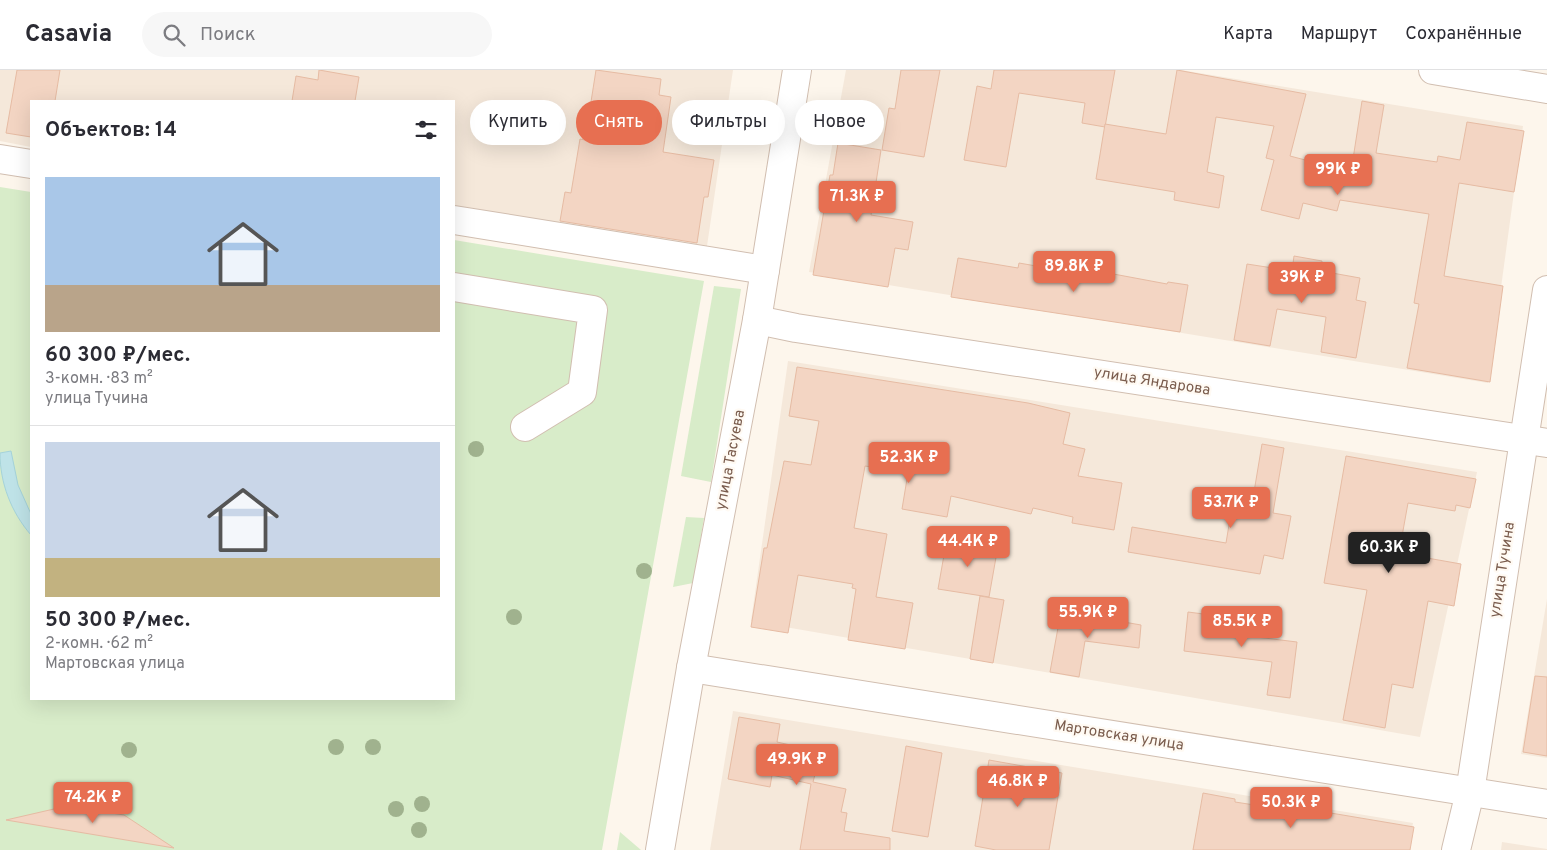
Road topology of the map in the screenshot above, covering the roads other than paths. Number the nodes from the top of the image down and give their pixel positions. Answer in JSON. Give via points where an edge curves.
{"nodes":[{"id":1,"x":797,"y":70,"type":"edge"},
{"id":2,"x":1433,"y":70,"type":"edge"},
{"id":3,"x":1547,"y":89,"type":"edge"},
{"id":4,"x":0,"y":159,"type":"edge"},
{"id":5,"x":30,"y":164,"type":"edge"},
{"id":6,"x":455,"y":220,"type":"edge"},
{"id":7,"x":766,"y":270,"type":"junction"},
{"id":8,"x":455,"y":287,"type":"edge"},
{"id":9,"x":1547,"y":290,"type":"edge"},
{"id":10,"x":757,"y":320,"type":"junction"},
{"id":11,"x":525,"y":428,"type":"dead end"},
{"id":12,"x":1535,"y":441,"type":"edge"},
{"id":13,"x":691,"y":668,"type":"junction"},
{"id":14,"x":1470,"y":792,"type":"junction"},
{"id":15,"x":1547,"y":804,"type":"edge"},
{"id":16,"x":660,"y":850,"type":"edge"},
{"id":17,"x":1456,"y":850,"type":"edge"}],
"edges":[{"from":1,"to":7,"type":"street","name":"улица Тасуева"},
{"from":2,"to":3,"type":"street"},
{"from":4,"to":5,"type":"street"},
{"from":6,"to":7,"type":"street"},
{"from":7,"to":10,"type":"street","name":"улица Тасуева"},
{"from":8,"to":11,"type":"street","via":[[593,310],[582,392]]},
{"from":9,"to":12,"type":"street","name":"улица Тучина"},
{"from":10,"to":12,"type":"street","name":"улица Яндарова"},
{"from":10,"to":13,"type":"street","name":"улица Тасуева"},
{"from":12,"to":14,"type":"street","name":"улица Тучина"},
{"from":13,"to":14,"type":"street","name":"Мартовская улица"},
{"from":13,"to":16,"type":"street","name":"улица Тасуева"},
{"from":14,"to":15,"type":"street","name":"Мартовская улица"},
{"from":14,"to":17,"type":"street","name":"улица Тучина"}]}
